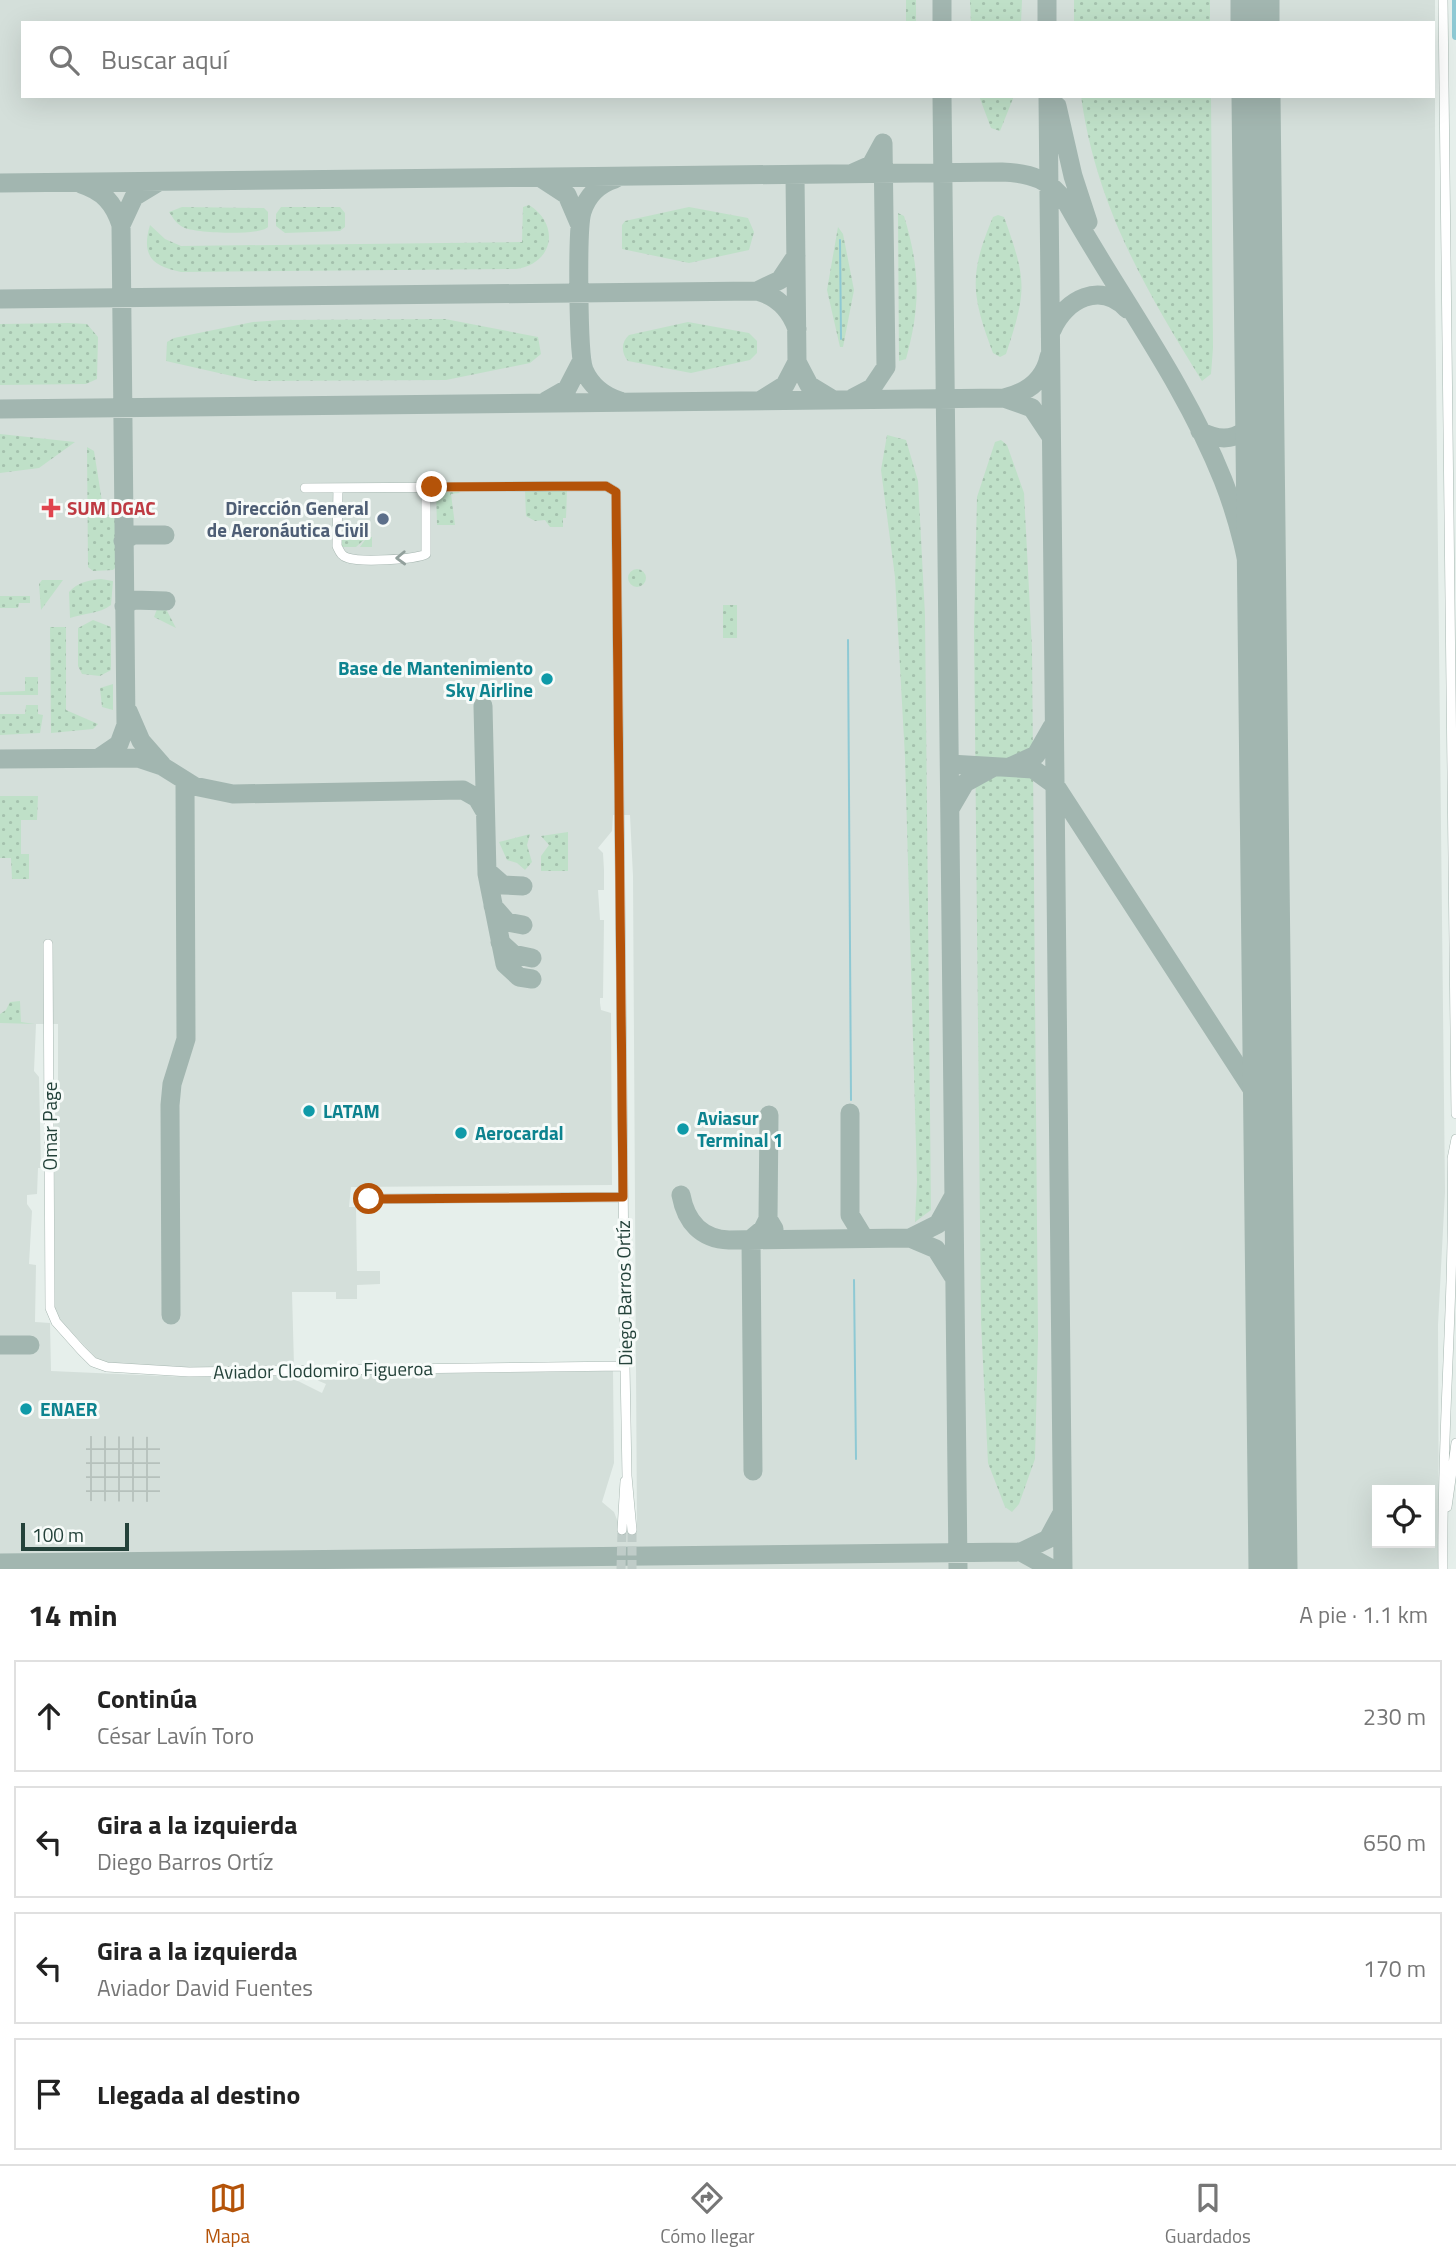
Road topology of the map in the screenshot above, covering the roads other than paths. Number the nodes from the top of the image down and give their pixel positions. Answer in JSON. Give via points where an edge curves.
{"nodes":[{"id":1,"x":1443,"y":0,"type":"edge"},
{"id":2,"x":426,"y":487,"type":"junction"},
{"id":3,"x":305,"y":488,"type":"dead end"},
{"id":4,"x":338,"y":489,"type":"junction"},
{"id":5,"x":48,"y":944,"type":"dead end"},
{"id":6,"x":1456,"y":1114,"type":"edge"},
{"id":7,"x":1456,"y":1139,"type":"edge"},
{"id":8,"x":623,"y":1197,"type":"junction"},
{"id":9,"x":363,"y":1199,"type":"dead end"},
{"id":10,"x":50,"y":1308,"type":"joint"},
{"id":11,"x":625,"y":1366,"type":"junction"},
{"id":12,"x":1456,"y":1443,"type":"edge"},
{"id":13,"x":627,"y":1530,"type":"tunnel mouth"},
{"id":14,"x":1443,"y":1536,"type":"junction"},
{"id":15,"x":1443,"y":1569,"type":"edge"}],
"edges":[{"from":1,"to":6,"type":"street"},
{"from":2,"to":4,"type":"street"},
{"from":2,"to":4,"type":"street","one_way":true,"via":[[426,554],[410,558],[350,559],[340,553]]},
{"from":2,"to":8,"type":"street","name":"Diego Barros Ortíz","via":[[606,486],[617,495]]},
{"from":3,"to":4,"type":"street"},
{"from":5,"to":10,"type":"street","name":"Omar Page"},
{"from":7,"to":14,"type":"street"},
{"from":8,"to":9,"type":"street"},
{"from":8,"to":11,"type":"street","name":"Diego Barros Ortíz"},
{"from":10,"to":11,"type":"street","name":"Aviador Clodomiro Figueroa","via":[[81,1350],[107,1367],[189,1372]]},
{"from":11,"to":13,"type":"street","name":"Diego Barros Ortíz"},
{"from":12,"to":14,"type":"street"},
{"from":14,"to":15,"type":"street"}]}
